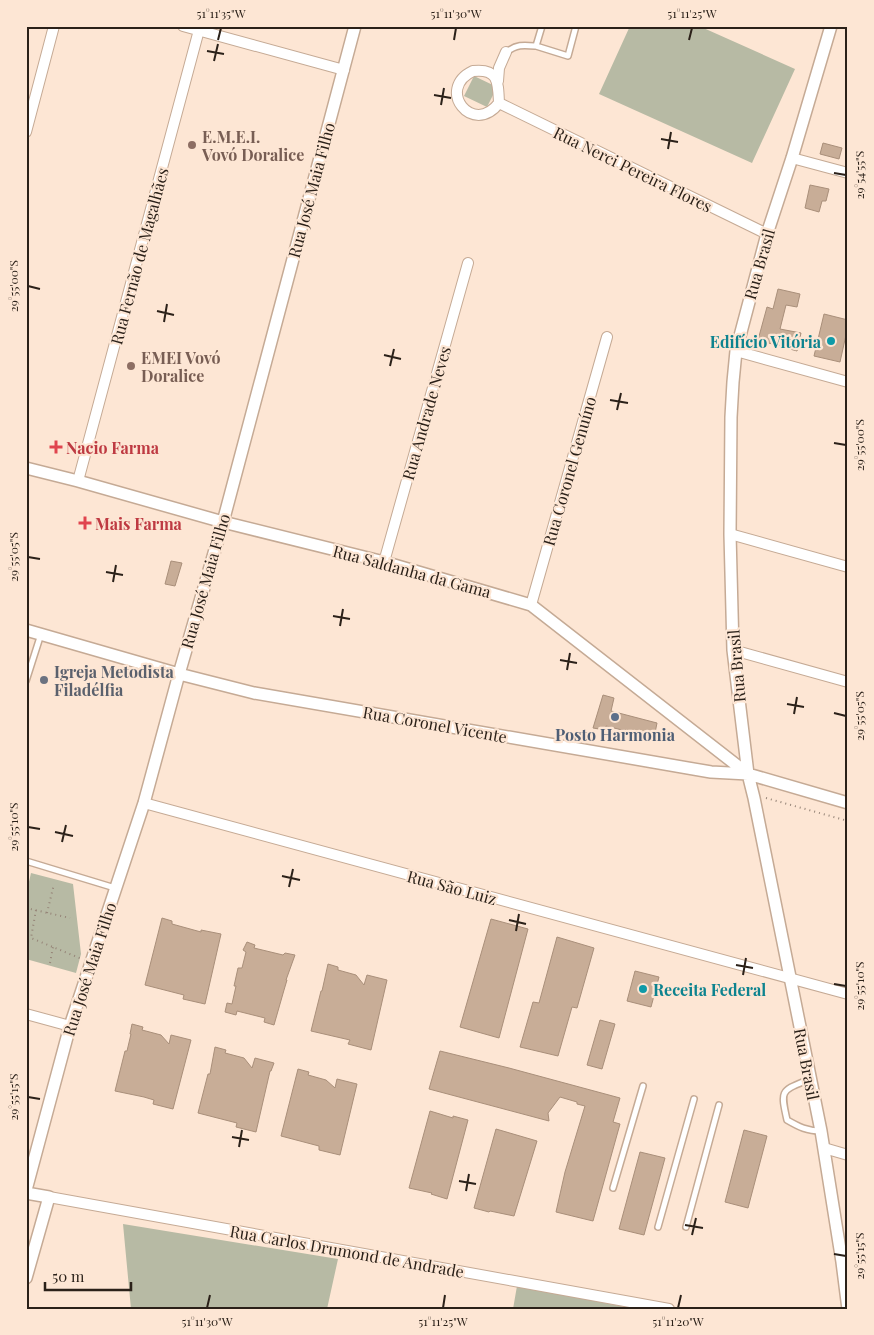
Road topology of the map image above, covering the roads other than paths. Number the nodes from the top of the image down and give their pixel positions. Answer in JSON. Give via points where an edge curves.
{"nodes":[{"id":1,"x":54,"y":26,"type":"edge"},
{"id":2,"x":183,"y":26,"type":"edge"},
{"id":3,"x":355,"y":26,"type":"edge"},
{"id":4,"x":542,"y":26,"type":"edge"},
{"id":5,"x":576,"y":26,"type":"edge"},
{"id":6,"x":831,"y":26,"type":"edge"},
{"id":7,"x":199,"y":30,"type":"junction"},
{"id":8,"x":536,"y":46,"type":"junction"},
{"id":9,"x":506,"y":52,"type":"joint"},
{"id":10,"x":344,"y":70,"type":"junction"},
{"id":11,"x":498,"y":81,"type":"junction"},
{"id":12,"x":499,"y":103,"type":"junction"},
{"id":13,"x":26,"y":132,"type":"edge"},
{"id":14,"x":792,"y":158,"type":"junction"},
{"id":15,"x":848,"y":173,"type":"edge"},
{"id":16,"x":767,"y":234,"type":"junction"},
{"id":17,"x":468,"y":263,"type":"dead end"},
{"id":18,"x":607,"y":337,"type":"dead end"},
{"id":19,"x":736,"y":351,"type":"junction"},
{"id":20,"x":848,"y":382,"type":"edge"},
{"id":21,"x":26,"y":468,"type":"edge"},
{"id":22,"x":78,"y":481,"type":"junction"},
{"id":23,"x":223,"y":522,"type":"junction"},
{"id":24,"x":730,"y":534,"type":"junction"},
{"id":25,"x":384,"y":562,"type":"junction"},
{"id":26,"x":848,"y":567,"type":"edge"},
{"id":27,"x":532,"y":605,"type":"junction"},
{"id":28,"x":26,"y":630,"type":"edge"},
{"id":29,"x":41,"y":634,"type":"junction"},
{"id":30,"x":733,"y":650,"type":"junction"},
{"id":31,"x":178,"y":674,"type":"junction"},
{"id":32,"x":26,"y":681,"type":"edge"},
{"id":33,"x":848,"y":682,"type":"edge"},
{"id":34,"x":748,"y":774,"type":"junction"},
{"id":35,"x":144,"y":803,"type":"junction"},
{"id":36,"x":848,"y":803,"type":"edge"},
{"id":37,"x":26,"y":861,"type":"edge"},
{"id":38,"x":116,"y":888,"type":"junction"},
{"id":39,"x":790,"y":978,"type":"junction"},
{"id":40,"x":848,"y":994,"type":"edge"},
{"id":41,"x":26,"y":1014,"type":"edge"},
{"id":42,"x":70,"y":1026,"type":"junction"},
{"id":43,"x":810,"y":1078,"type":"junction"},
{"id":44,"x":643,"y":1086,"type":"dead end"},
{"id":45,"x":694,"y":1099,"type":"dead end"},
{"id":46,"x":719,"y":1106,"type":"dead end"},
{"id":47,"x":821,"y":1131,"type":"junction"},
{"id":48,"x":824,"y":1148,"type":"junction"},
{"id":49,"x":848,"y":1155,"type":"edge"},
{"id":50,"x":613,"y":1188,"type":"dead end"},
{"id":51,"x":26,"y":1191,"type":"edge"},
{"id":52,"x":49,"y":1197,"type":"junction"},
{"id":53,"x":658,"y":1227,"type":"dead end"},
{"id":54,"x":686,"y":1227,"type":"dead end"},
{"id":55,"x":26,"y":1278,"type":"edge"},
{"id":56,"x":668,"y":1309,"type":"edge"},
{"id":57,"x":848,"y":1309,"type":"edge"}],
"edges":[{"from":1,"to":13,"type":"street"},
{"from":2,"to":7,"type":"street"},
{"from":3,"to":10,"type":"street","name":"Rua José Maia Filho"},
{"from":4,"to":8,"type":"lane"},
{"from":5,"to":8,"type":"lane","via":[[568,56]]},
{"from":6,"to":14,"type":"street","name":"Rua Brasil"},
{"from":7,"to":10,"type":"street"},
{"from":7,"to":22,"type":"street","name":"Rua Fernão de Magalhães"},
{"from":8,"to":9,"type":"lane","via":[[523,44]]},
{"from":9,"to":11,"type":"street"},
{"from":10,"to":23,"type":"street","name":"Rua José Maia Filho"},
{"from":11,"to":12,"type":"street"},
{"from":11,"to":12,"type":"street","via":[[486,72],[473,71],[462,79],[457,92],[461,106],[473,114],[488,113]]},
{"from":12,"to":16,"type":"street","name":"Rua Nerci Pereira Flores"},
{"from":14,"to":15,"type":"street"},
{"from":14,"to":16,"type":"street","name":"Rua Brasil"},
{"from":16,"to":19,"type":"street","name":"Rua Brasil"},
{"from":17,"to":25,"type":"street","name":"Rua Andrade Neves"},
{"from":18,"to":27,"type":"street","name":"Rua Coronel Genuíno"},
{"from":19,"to":20,"type":"street"},
{"from":19,"to":24,"type":"street","name":"Rua Brasil","via":[[732,382]]},
{"from":21,"to":22,"type":"street","name":"Rua Saldanha da Gama"},
{"from":22,"to":23,"type":"street","name":"Rua Saldanha da Gama"},
{"from":23,"to":25,"type":"street","name":"Rua Saldanha da Gama"},
{"from":23,"to":31,"type":"street","name":"Rua José Maia Filho"},
{"from":24,"to":26,"type":"street"},
{"from":24,"to":30,"type":"street","name":"Rua Brasil"},
{"from":25,"to":27,"type":"street","name":"Rua Saldanha da Gama"},
{"from":27,"to":34,"type":"street","name":"Rua Saldanha da Gama"},
{"from":28,"to":29,"type":"street","name":"Rua Coronel Vicente"},
{"from":29,"to":31,"type":"street","name":"Rua Coronel Vicente"},
{"from":29,"to":32,"type":"lane"},
{"from":30,"to":33,"type":"street"},
{"from":30,"to":34,"type":"street","name":"Rua Brasil"},
{"from":31,"to":34,"type":"street","name":"Rua Coronel Vicente","via":[[254,693],[711,772]]},
{"from":31,"to":35,"type":"street","name":"Rua José Maia Filho"},
{"from":34,"to":36,"type":"street","name":"Rua Coronel Vicente"},
{"from":34,"to":39,"type":"street","name":"Rua Brasil"},
{"from":35,"to":38,"type":"street","name":"Rua José Maia Filho"},
{"from":35,"to":39,"type":"street","name":"Rua São Luiz"},
{"from":37,"to":38,"type":"lane"},
{"from":38,"to":42,"type":"street","name":"Rua José Maia Filho"},
{"from":39,"to":40,"type":"street","name":"Rua São Luiz"},
{"from":39,"to":43,"type":"street","name":"Rua Brasil"},
{"from":41,"to":42,"type":"street"},
{"from":42,"to":51,"type":"street","name":"Rua José Maia Filho"},
{"from":43,"to":47,"type":"street","name":"Rua Brasil"},
{"from":43,"to":47,"type":"lane","via":[[790,1087],[782,1098],[787,1120],[809,1131]]},
{"from":44,"to":50,"type":"lane"},
{"from":45,"to":53,"type":"lane"},
{"from":46,"to":54,"type":"lane"},
{"from":47,"to":48,"type":"street","name":"Rua Brasil"},
{"from":48,"to":49,"type":"street"},
{"from":48,"to":57,"type":"street","name":"Rua Brasil"},
{"from":51,"to":52,"type":"street","name":"Rua Carlos Drumond de Andrade"},
{"from":52,"to":55,"type":"street"},
{"from":52,"to":56,"type":"street","name":"Rua Carlos Drumond de Andrade"}]}
